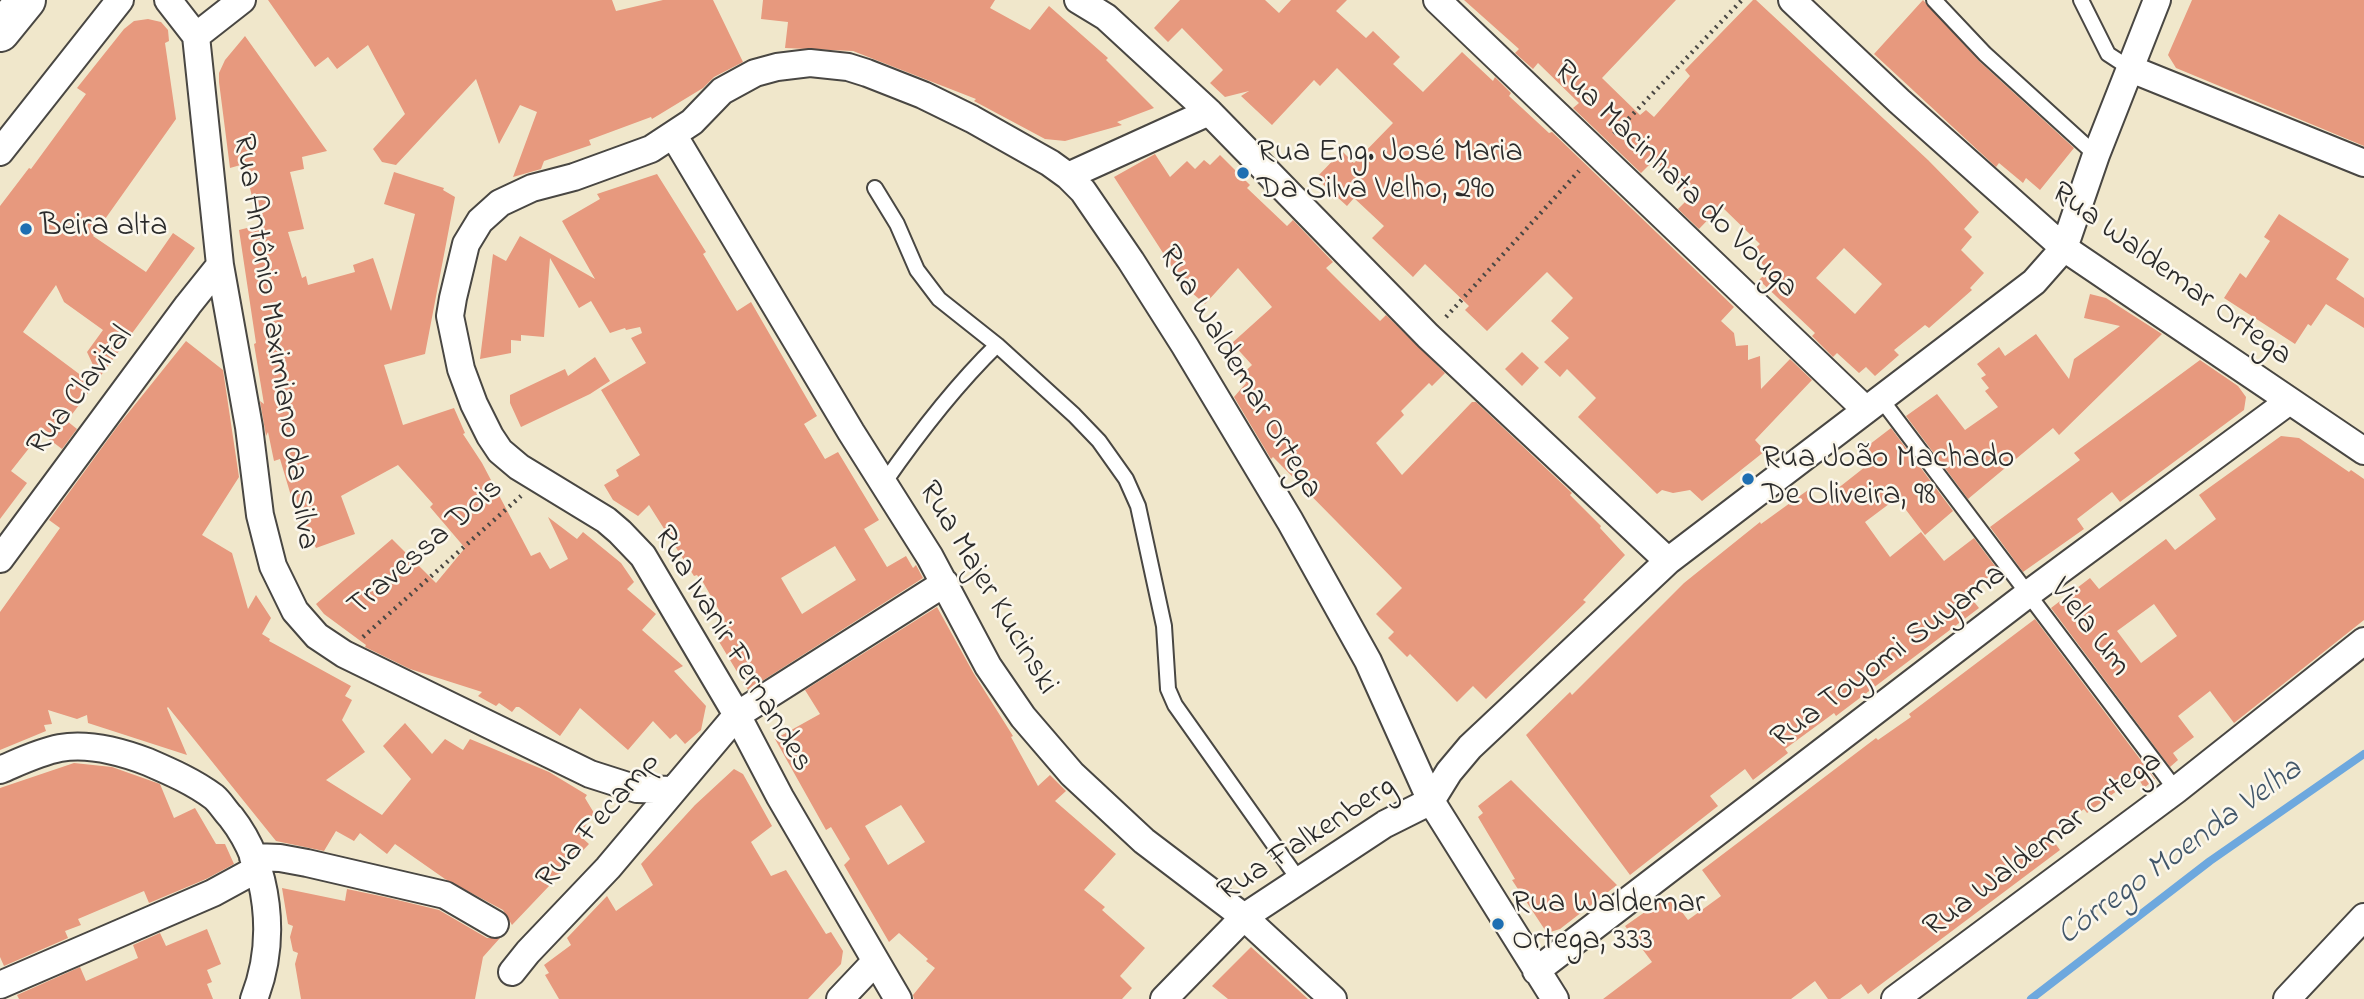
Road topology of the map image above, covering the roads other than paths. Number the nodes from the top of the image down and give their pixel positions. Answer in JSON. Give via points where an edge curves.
{"nodes":[{"id":1,"x":26,"y":0,"type":"edge"},
{"id":2,"x":120,"y":0,"type":"edge"},
{"id":3,"x":168,"y":0,"type":"edge"},
{"id":4,"x":1079,"y":0,"type":"edge"},
{"id":5,"x":1437,"y":0,"type":"edge"},
{"id":6,"x":1792,"y":0,"type":"edge"},
{"id":7,"x":1934,"y":0,"type":"edge"},
{"id":8,"x":2081,"y":0,"type":"edge"},
{"id":9,"x":2157,"y":0,"type":"edge"},
{"id":10,"x":235,"y":2,"type":"edge"},
{"id":11,"x":0,"y":32,"type":"edge"},
{"id":12,"x":196,"y":36,"type":"junction"},
{"id":13,"x":2131,"y":69,"type":"junction"},
{"id":14,"x":1209,"y":112,"type":"junction"},
{"id":15,"x":674,"y":135,"type":"junction"},
{"id":16,"x":0,"y":152,"type":"edge"},
{"id":17,"x":2096,"y":155,"type":"junction"},
{"id":18,"x":2364,"y":163,"type":"edge"},
{"id":19,"x":1068,"y":176,"type":"junction"},
{"id":20,"x":876,"y":188,"type":"dead end"},
{"id":21,"x":2064,"y":248,"type":"junction"},
{"id":22,"x":220,"y":265,"type":"junction"},
{"id":23,"x":997,"y":345,"type":"junction"},
{"id":24,"x":2288,"y":402,"type":"junction"},
{"id":25,"x":1873,"y":405,"type":"junction"},
{"id":26,"x":2364,"y":451,"type":"edge"},
{"id":27,"x":884,"y":483,"type":"junction"},
{"id":28,"x":0,"y":559,"type":"edge"},
{"id":29,"x":1668,"y":561,"type":"junction"},
{"id":30,"x":945,"y":583,"type":"junction"},
{"id":31,"x":2028,"y":594,"type":"junction"},
{"id":32,"x":2364,"y":641,"type":"edge"},
{"id":33,"x":737,"y":715,"type":"junction"},
{"id":34,"x":0,"y":770,"type":"edge"},
{"id":35,"x":673,"y":790,"type":"junction"},
{"id":36,"x":2176,"y":790,"type":"junction"},
{"id":37,"x":1431,"y":802,"type":"junction"},
{"id":38,"x":255,"y":863,"type":"junction"},
{"id":39,"x":1299,"y":880,"type":"junction"},
{"id":40,"x":2364,"y":917,"type":"edge"},
{"id":41,"x":1244,"y":918,"type":"junction"},
{"id":42,"x":495,"y":924,"type":"dead end"},
{"id":43,"x":875,"y":962,"type":"junction"},
{"id":44,"x":1536,"y":971,"type":"junction"},
{"id":45,"x":512,"y":972,"type":"dead end"},
{"id":46,"x":0,"y":985,"type":"edge"},
{"id":47,"x":254,"y":999,"type":"edge"},
{"id":48,"x":840,"y":999,"type":"edge"},
{"id":49,"x":898,"y":999,"type":"edge"},
{"id":50,"x":1164,"y":999,"type":"edge"},
{"id":51,"x":1334,"y":999,"type":"edge"},
{"id":52,"x":1555,"y":999,"type":"edge"},
{"id":53,"x":1895,"y":999,"type":"edge"},
{"id":54,"x":2287,"y":999,"type":"edge"}],
"edges":[{"from":1,"to":11,"type":"main road"},
{"from":2,"to":16,"type":"street"},
{"from":3,"to":12,"type":"street"},
{"from":4,"to":14,"type":"street","via":[[1106,17]]},
{"from":5,"to":25,"type":"street","name":"Rua Macinhata do Vouga"},
{"from":6,"to":21,"type":"street","name":"Rua Waldemar Ortega"},
{"from":7,"to":17,"type":"lane","via":[[1985,54]]},
{"from":8,"to":13,"type":"lane","via":[[2108,54]]},
{"from":9,"to":13,"type":"street"},
{"from":10,"to":12,"type":"street"},
{"from":12,"to":22,"type":"street","name":"Rua Antônio Maximiano da Silva"},
{"from":13,"to":17,"type":"street"},
{"from":13,"to":18,"type":"street"},
{"from":14,"to":19,"type":"street"},
{"from":14,"to":29,"type":"street","via":[[1429,336]]},
{"from":15,"to":19,"type":"street","name":"Rua Waldemar Ortega","via":[[737,82],[764,69],[810,63],[848,68],[903,86],[972,119]]},
{"from":15,"to":27,"type":"street","name":"Rua Majer Kucinski"},
{"from":15,"to":33,"type":"street","name":"Rua Ivanir Fernandes","via":[[626,159],[510,197],[490,210],[466,244],[450,316],[461,369],[500,451],[606,520],[643,556]]},
{"from":17,"to":21,"type":"street"},
{"from":19,"to":37,"type":"street","name":"Rua Waldemar Ortega","via":[[1131,261],[1290,521],[1368,661]]},
{"from":20,"to":23,"type":"lane","via":[[917,270],[939,299]]},
{"from":21,"to":24,"type":"street","name":"Rua Waldemar Ortega"},
{"from":21,"to":25,"type":"street","via":[[2034,282]]},
{"from":22,"to":28,"type":"street","name":"Rua Clavital"},
{"from":22,"to":35,"type":"street","name":"Rua Antônio Maximiano da Silva","via":[[260,515],[273,566],[295,611],[317,636],[344,654],[590,774],[637,789]]},
{"from":23,"to":27,"type":"lane","via":[[955,389]]},
{"from":23,"to":39,"type":"lane","via":[[1074,415],[1126,479],[1138,506],[1164,626],[1167,680],[1175,705]]},
{"from":24,"to":26,"type":"street","name":"Rua Waldemar Ortega"},
{"from":24,"to":31,"type":"street","name":"Rua Toyomi Suyama"},
{"from":25,"to":29,"type":"street"},
{"from":25,"to":31,"type":"lane","name":"Viela Um"},
{"from":27,"to":30,"type":"street","name":"Rua Majer Kucinski"},
{"from":29,"to":37,"type":"street","via":[[1470,747]]},
{"from":30,"to":33,"type":"street","name":"Rua Fecamp"},
{"from":30,"to":41,"type":"street","name":"Rua Majer Kucinski","via":[[988,666],[1023,717],[1072,774],[1144,841]]},
{"from":31,"to":36,"type":"lane","name":"Viela Um"},
{"from":31,"to":44,"type":"street","name":"Rua Toyomi Suyama"},
{"from":32,"to":36,"type":"street","name":"Rua Waldemar Ortega"},
{"from":33,"to":35,"type":"street","name":"Rua Fecamp"},
{"from":33,"to":43,"type":"street","name":"Rua Ivanir Fernandes"},
{"from":34,"to":38,"type":"street","via":[[61,747],[127,755],[181,776],[215,798],[244,836]]},
{"from":35,"to":45,"type":"street","name":"Rua Fecamp"},
{"from":36,"to":53,"type":"street","name":"Rua Waldemar Ortega"},
{"from":37,"to":39,"type":"street","name":"Rua Falkenberg","via":[[1385,824]]},
{"from":37,"to":44,"type":"street","name":"Rua Waldemar Ortega"},
{"from":38,"to":42,"type":"street","via":[[280,858],[445,895]]},
{"from":38,"to":46,"type":"street","via":[[213,893]]},
{"from":38,"to":47,"type":"street","via":[[266,913],[264,959]]},
{"from":39,"to":41,"type":"street","name":"Rua Falkenberg"},
{"from":40,"to":54,"type":"street"},
{"from":41,"to":50,"type":"street","name":"Rua Falkenberg"},
{"from":41,"to":51,"type":"street","name":"Rua Majer Kucinski"},
{"from":43,"to":48,"type":"street"},
{"from":43,"to":49,"type":"street","name":"Rua Ivanir Fernandes"},
{"from":44,"to":52,"type":"street","name":"Rua Waldemar Ortega"}]}
